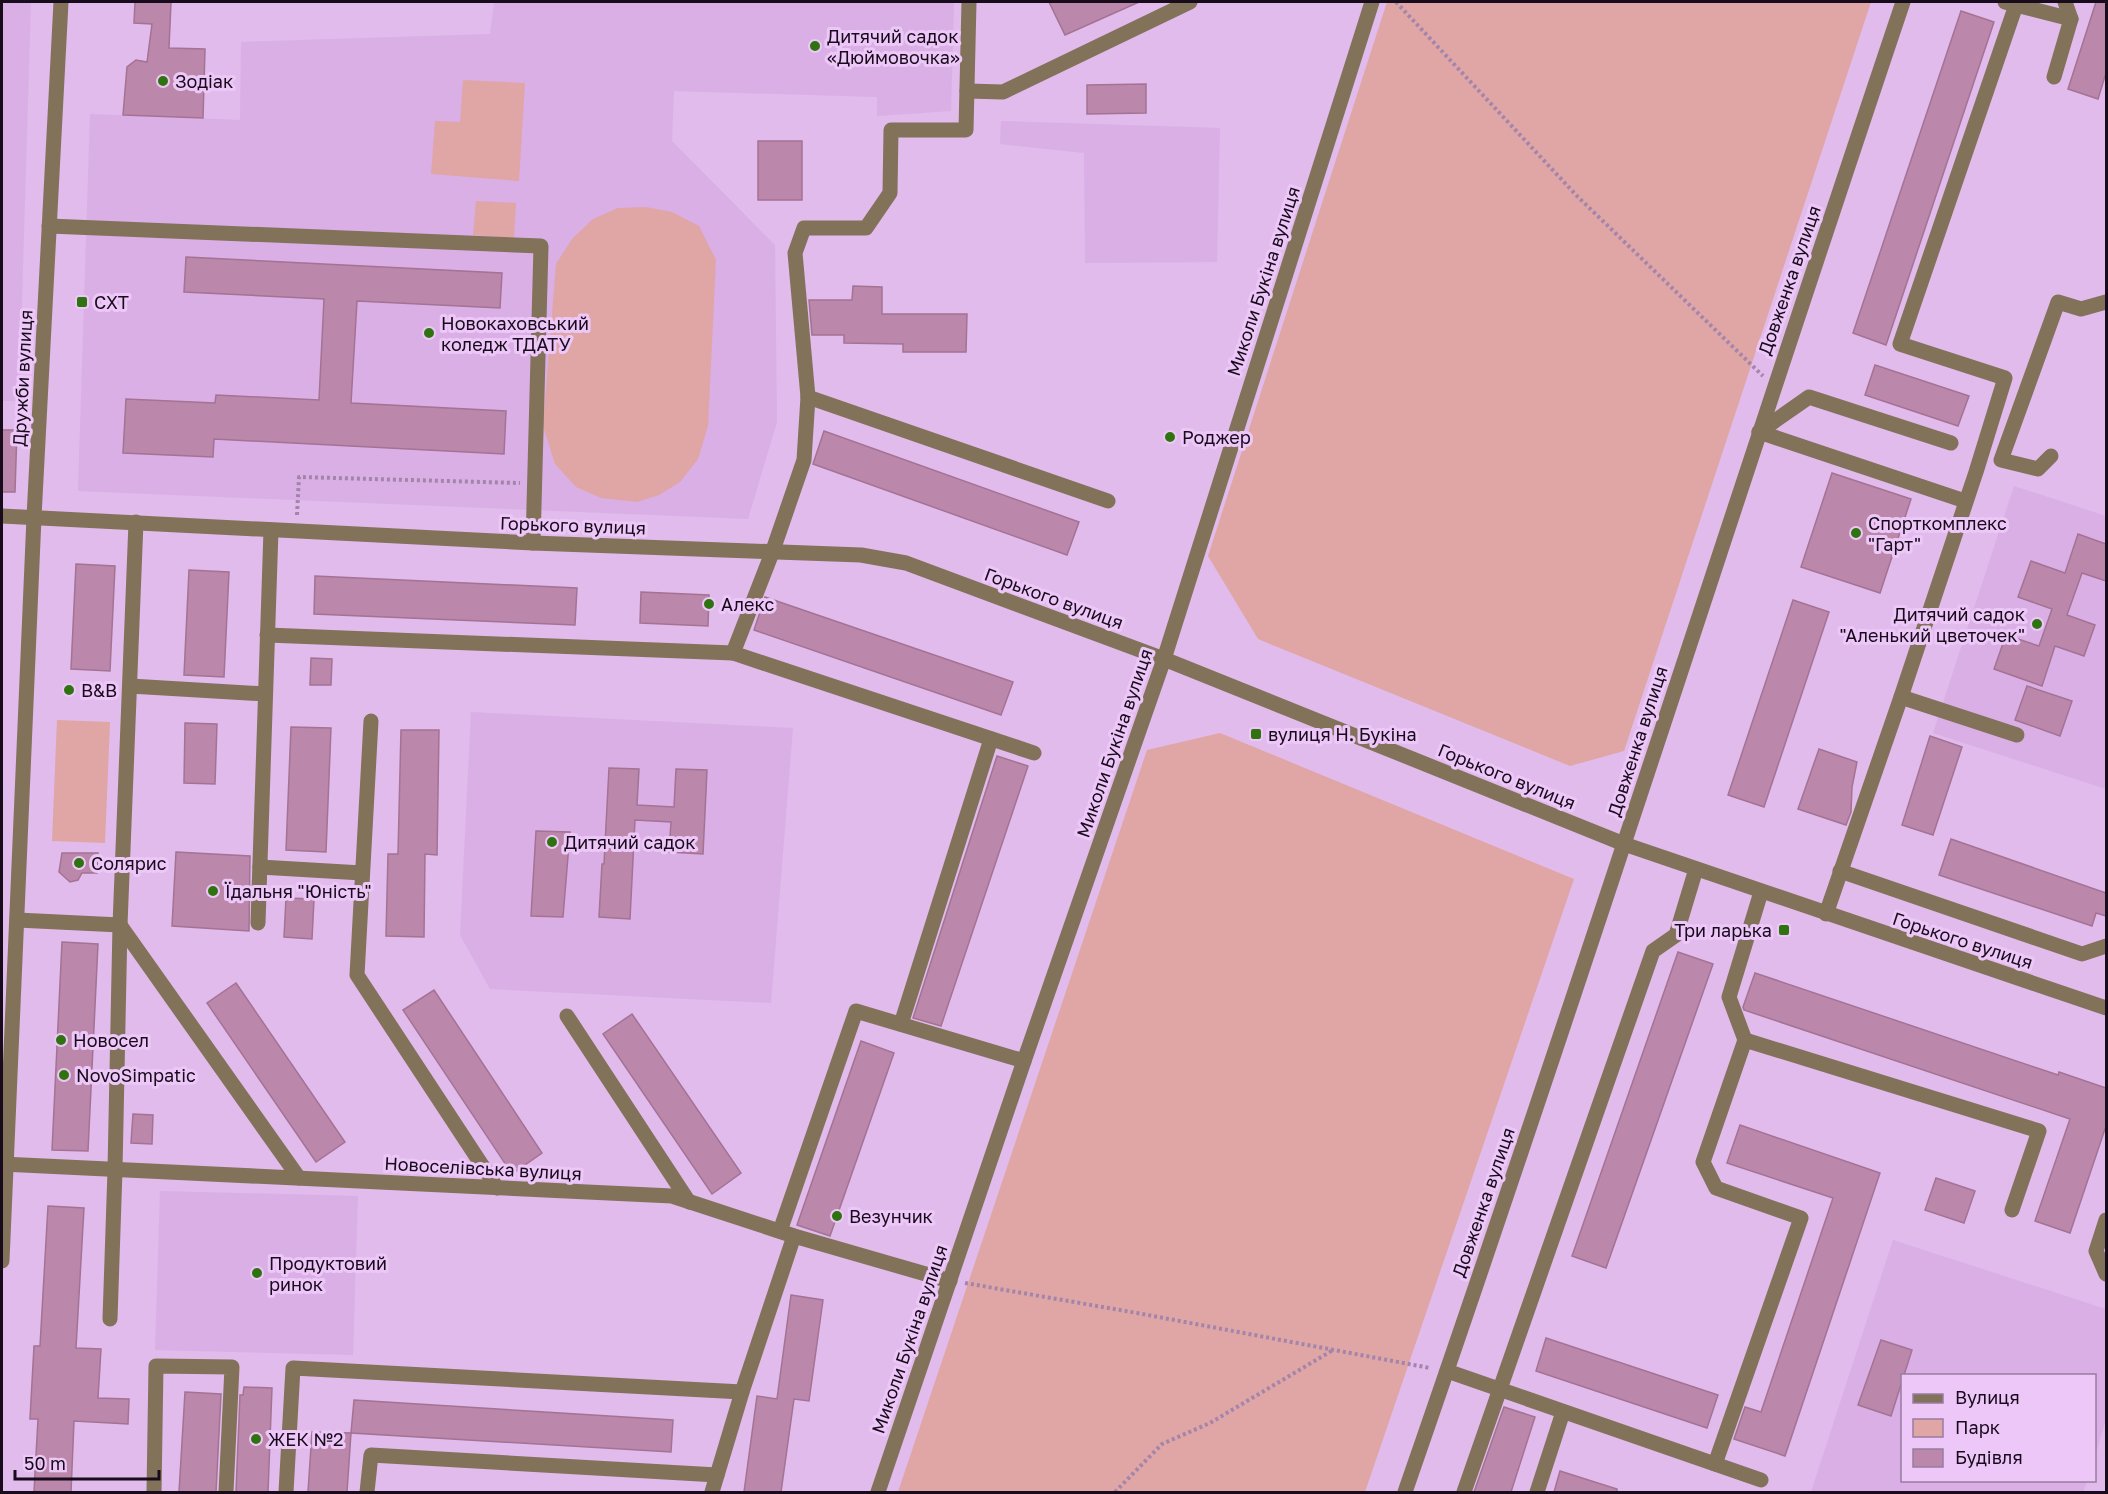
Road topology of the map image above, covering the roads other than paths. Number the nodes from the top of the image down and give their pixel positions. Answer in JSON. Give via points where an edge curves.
{"nodes":[{"id":1,"x":61,"y":2,"type":"edge"},
{"id":2,"x":969,"y":2,"type":"edge"},
{"id":3,"x":1190,"y":2,"type":"edge"},
{"id":4,"x":1372,"y":2,"type":"edge"},
{"id":5,"x":1903,"y":2,"type":"edge"},
{"id":6,"x":2065,"y":2,"type":"edge"},
{"id":7,"x":2011,"y":3,"type":"edge"},
{"id":8,"x":2071,"y":20,"type":"junction"},
{"id":9,"x":2054,"y":77,"type":"dead end"},
{"id":10,"x":967,"y":92,"type":"junction"},
{"id":11,"x":49,"y":226,"type":"junction"},
{"id":12,"x":2106,"y":302,"type":"edge"},
{"id":13,"x":808,"y":397,"type":"junction"},
{"id":14,"x":1759,"y":432,"type":"junction"},
{"id":15,"x":1951,"y":443,"type":"dead end"},
{"id":16,"x":2051,"y":456,"type":"dead end"},
{"id":17,"x":2001,"y":459,"type":"junction"},
{"id":18,"x":1976,"y":472,"type":"junction"},
{"id":19,"x":1107,"y":501,"type":"dead end"},
{"id":20,"x":1965,"y":501,"type":"junction"},
{"id":21,"x":2,"y":516,"type":"edge"},
{"id":22,"x":34,"y":517,"type":"junction"},
{"id":23,"x":136,"y":522,"type":"junction"},
{"id":24,"x":271,"y":530,"type":"junction"},
{"id":25,"x":532,"y":543,"type":"junction"},
{"id":26,"x":772,"y":553,"type":"junction"},
{"id":27,"x":267,"y":635,"type":"junction"},
{"id":28,"x":733,"y":653,"type":"junction"},
{"id":29,"x":1164,"y":658,"type":"junction"},
{"id":30,"x":130,"y":686,"type":"junction"},
{"id":31,"x":265,"y":694,"type":"junction"},
{"id":32,"x":1901,"y":697,"type":"junction"},
{"id":33,"x":371,"y":721,"type":"dead end"},
{"id":34,"x":2017,"y":735,"type":"dead end"},
{"id":35,"x":991,"y":739,"type":"junction"},
{"id":36,"x":1034,"y":753,"type":"dead end"},
{"id":37,"x":1624,"y":844,"type":"junction"},
{"id":38,"x":260,"y":867,"type":"junction"},
{"id":39,"x":1696,"y":869,"type":"junction"},
{"id":40,"x":1840,"y":871,"type":"junction"},
{"id":41,"x":362,"y":873,"type":"junction"},
{"id":42,"x":1761,"y":892,"type":"junction"},
{"id":43,"x":1826,"y":914,"type":"junction"},
{"id":44,"x":17,"y":920,"type":"junction"},
{"id":45,"x":258,"y":923,"type":"dead end"},
{"id":46,"x":120,"y":925,"type":"junction"},
{"id":47,"x":2106,"y":946,"type":"edge"},
{"id":48,"x":2106,"y":1008,"type":"edge"},
{"id":49,"x":567,"y":1016,"type":"dead end"},
{"id":50,"x":901,"y":1024,"type":"junction"},
{"id":51,"x":1745,"y":1040,"type":"junction"},
{"id":52,"x":1024,"y":1061,"type":"junction"},
{"id":53,"x":4,"y":1164,"type":"edge"},
{"id":54,"x":116,"y":1170,"type":"junction"},
{"id":55,"x":299,"y":1178,"type":"junction"},
{"id":56,"x":497,"y":1188,"type":"junction"},
{"id":57,"x":689,"y":1202,"type":"junction"},
{"id":58,"x":2012,"y":1210,"type":"dead end"},
{"id":59,"x":2106,"y":1220,"type":"edge"},
{"id":60,"x":787,"y":1234,"type":"junction"},
{"id":61,"x":2,"y":1261,"type":"edge"},
{"id":62,"x":2106,"y":1274,"type":"edge"},
{"id":63,"x":950,"y":1281,"type":"junction"},
{"id":64,"x":110,"y":1319,"type":"dead end"},
{"id":65,"x":1447,"y":1371,"type":"junction"},
{"id":66,"x":1498,"y":1390,"type":"junction"},
{"id":67,"x":742,"y":1392,"type":"junction"},
{"id":68,"x":1563,"y":1412,"type":"junction"},
{"id":69,"x":1715,"y":1464,"type":"junction"},
{"id":70,"x":717,"y":1475,"type":"junction"},
{"id":71,"x":1761,"y":1480,"type":"dead end"},
{"id":72,"x":154,"y":1492,"type":"edge"},
{"id":73,"x":226,"y":1492,"type":"edge"},
{"id":74,"x":286,"y":1492,"type":"edge"},
{"id":75,"x":367,"y":1492,"type":"edge"},
{"id":76,"x":712,"y":1492,"type":"edge"},
{"id":77,"x":878,"y":1492,"type":"edge"},
{"id":78,"x":1405,"y":1492,"type":"edge"},
{"id":79,"x":1464,"y":1492,"type":"edge"},
{"id":80,"x":1537,"y":1492,"type":"edge"}],
"edges":[{"from":1,"to":11,"type":"street","name":"Дружби вулиця"},
{"from":2,"to":10,"type":"street"},
{"from":3,"to":10,"type":"street","via":[[1003,92]]},
{"from":4,"to":29,"type":"street","name":"Миколи Букіна вулиця"},
{"from":5,"to":14,"type":"street","name":"Довженка вулиця"},
{"from":6,"to":8,"type":"street"},
{"from":7,"to":8,"type":"street"},
{"from":7,"to":18,"type":"street","via":[[1900,344],[2004,378]]},
{"from":8,"to":9,"type":"street"},
{"from":10,"to":13,"type":"street","via":[[966,130],[891,130],[890,193],[866,228],[804,228],[795,253]]},
{"from":11,"to":22,"type":"street","name":"Дружби вулиця"},
{"from":11,"to":25,"type":"street","via":[[541,246]]},
{"from":12,"to":17,"type":"street","via":[[2081,309],[2058,302]]},
{"from":13,"to":19,"type":"street"},
{"from":13,"to":26,"type":"street","via":[[804,460]]},
{"from":14,"to":15,"type":"street","via":[[1809,397]]},
{"from":14,"to":20,"type":"street"},
{"from":14,"to":37,"type":"street","name":"Довженка вулиця"},
{"from":16,"to":17,"type":"street","via":[[2038,470]]},
{"from":17,"to":18,"type":"street"},
{"from":18,"to":20,"type":"street"},
{"from":20,"to":32,"type":"street"},
{"from":21,"to":22,"type":"street","name":"Горького вулиця"},
{"from":22,"to":23,"type":"street","name":"Горького вулиця"},
{"from":22,"to":44,"type":"street","name":"Дружби вулиця"},
{"from":23,"to":24,"type":"street","name":"Горького вулиця"},
{"from":23,"to":30,"type":"street"},
{"from":24,"to":25,"type":"street","name":"Горького вулиця"},
{"from":24,"to":27,"type":"street"},
{"from":25,"to":26,"type":"street","name":"Горького вулиця"},
{"from":26,"to":28,"type":"street"},
{"from":26,"to":29,"type":"street","name":"Горького вулиця","via":[[861,555],[906,563]]},
{"from":27,"to":28,"type":"street"},
{"from":27,"to":31,"type":"street"},
{"from":28,"to":35,"type":"street"},
{"from":29,"to":37,"type":"street","name":"Горького вулиця"},
{"from":29,"to":52,"type":"street","name":"Миколи Букіна вулиця"},
{"from":30,"to":31,"type":"street"},
{"from":30,"to":46,"type":"street"},
{"from":31,"to":38,"type":"street"},
{"from":32,"to":34,"type":"street"},
{"from":32,"to":40,"type":"street"},
{"from":33,"to":41,"type":"street"},
{"from":35,"to":36,"type":"street"},
{"from":35,"to":50,"type":"street"},
{"from":37,"to":39,"type":"street","name":"Горького вулиця"},
{"from":37,"to":65,"type":"street","name":"Довженка вулиця"},
{"from":38,"to":41,"type":"street"},
{"from":38,"to":45,"type":"street"},
{"from":39,"to":42,"type":"street","name":"Горького вулиця"},
{"from":39,"to":66,"type":"street","via":[[1676,935],[1653,951]]},
{"from":40,"to":43,"type":"street"},
{"from":40,"to":47,"type":"street","via":[[2082,954]]},
{"from":41,"to":56,"type":"street","via":[[357,975]]},
{"from":42,"to":43,"type":"street","name":"Горького вулиця"},
{"from":42,"to":51,"type":"street","via":[[1728,998]]},
{"from":43,"to":48,"type":"street","name":"Горького вулиця"},
{"from":44,"to":46,"type":"street"},
{"from":44,"to":53,"type":"street","name":"Дружби вулиця"},
{"from":46,"to":54,"type":"street"},
{"from":46,"to":55,"type":"street"},
{"from":49,"to":57,"type":"street"},
{"from":50,"to":52,"type":"street"},
{"from":50,"to":60,"type":"street","via":[[856,1011]]},
{"from":51,"to":58,"type":"street","via":[[2039,1131]]},
{"from":51,"to":69,"type":"street","via":[[1703,1162],[1716,1188],[1801,1218]]},
{"from":52,"to":63,"type":"street","name":"Миколи Букіна вулиця"},
{"from":53,"to":54,"type":"street","name":"Новоселівська вулиця"},
{"from":53,"to":61,"type":"street","name":"Дружби вулиця"},
{"from":54,"to":55,"type":"street","name":"Новоселівська вулиця"},
{"from":54,"to":64,"type":"street"},
{"from":55,"to":56,"type":"street","name":"Новоселівська вулиця"},
{"from":56,"to":57,"type":"street","name":"Новоселівська вулиця","via":[[672,1196]]},
{"from":57,"to":60,"type":"street","name":"Новоселівська вулиця"},
{"from":59,"to":62,"type":"street","via":[[2096,1251]]},
{"from":60,"to":63,"type":"street","name":"Новоселівська вулиця"},
{"from":60,"to":67,"type":"street"},
{"from":63,"to":77,"type":"street","name":"Миколи Букіна вулиця"},
{"from":65,"to":66,"type":"street"},
{"from":65,"to":78,"type":"street","name":"Довженка вулиця"},
{"from":66,"to":68,"type":"street"},
{"from":66,"to":79,"type":"street"},
{"from":67,"to":70,"type":"street"},
{"from":67,"to":74,"type":"street","via":[[293,1368]]},
{"from":68,"to":69,"type":"street"},
{"from":68,"to":80,"type":"street"},
{"from":69,"to":71,"type":"street"},
{"from":70,"to":75,"type":"street","via":[[371,1455]]},
{"from":70,"to":76,"type":"street"},
{"from":72,"to":73,"type":"street","via":[[156,1366],[232,1367]]}]}
